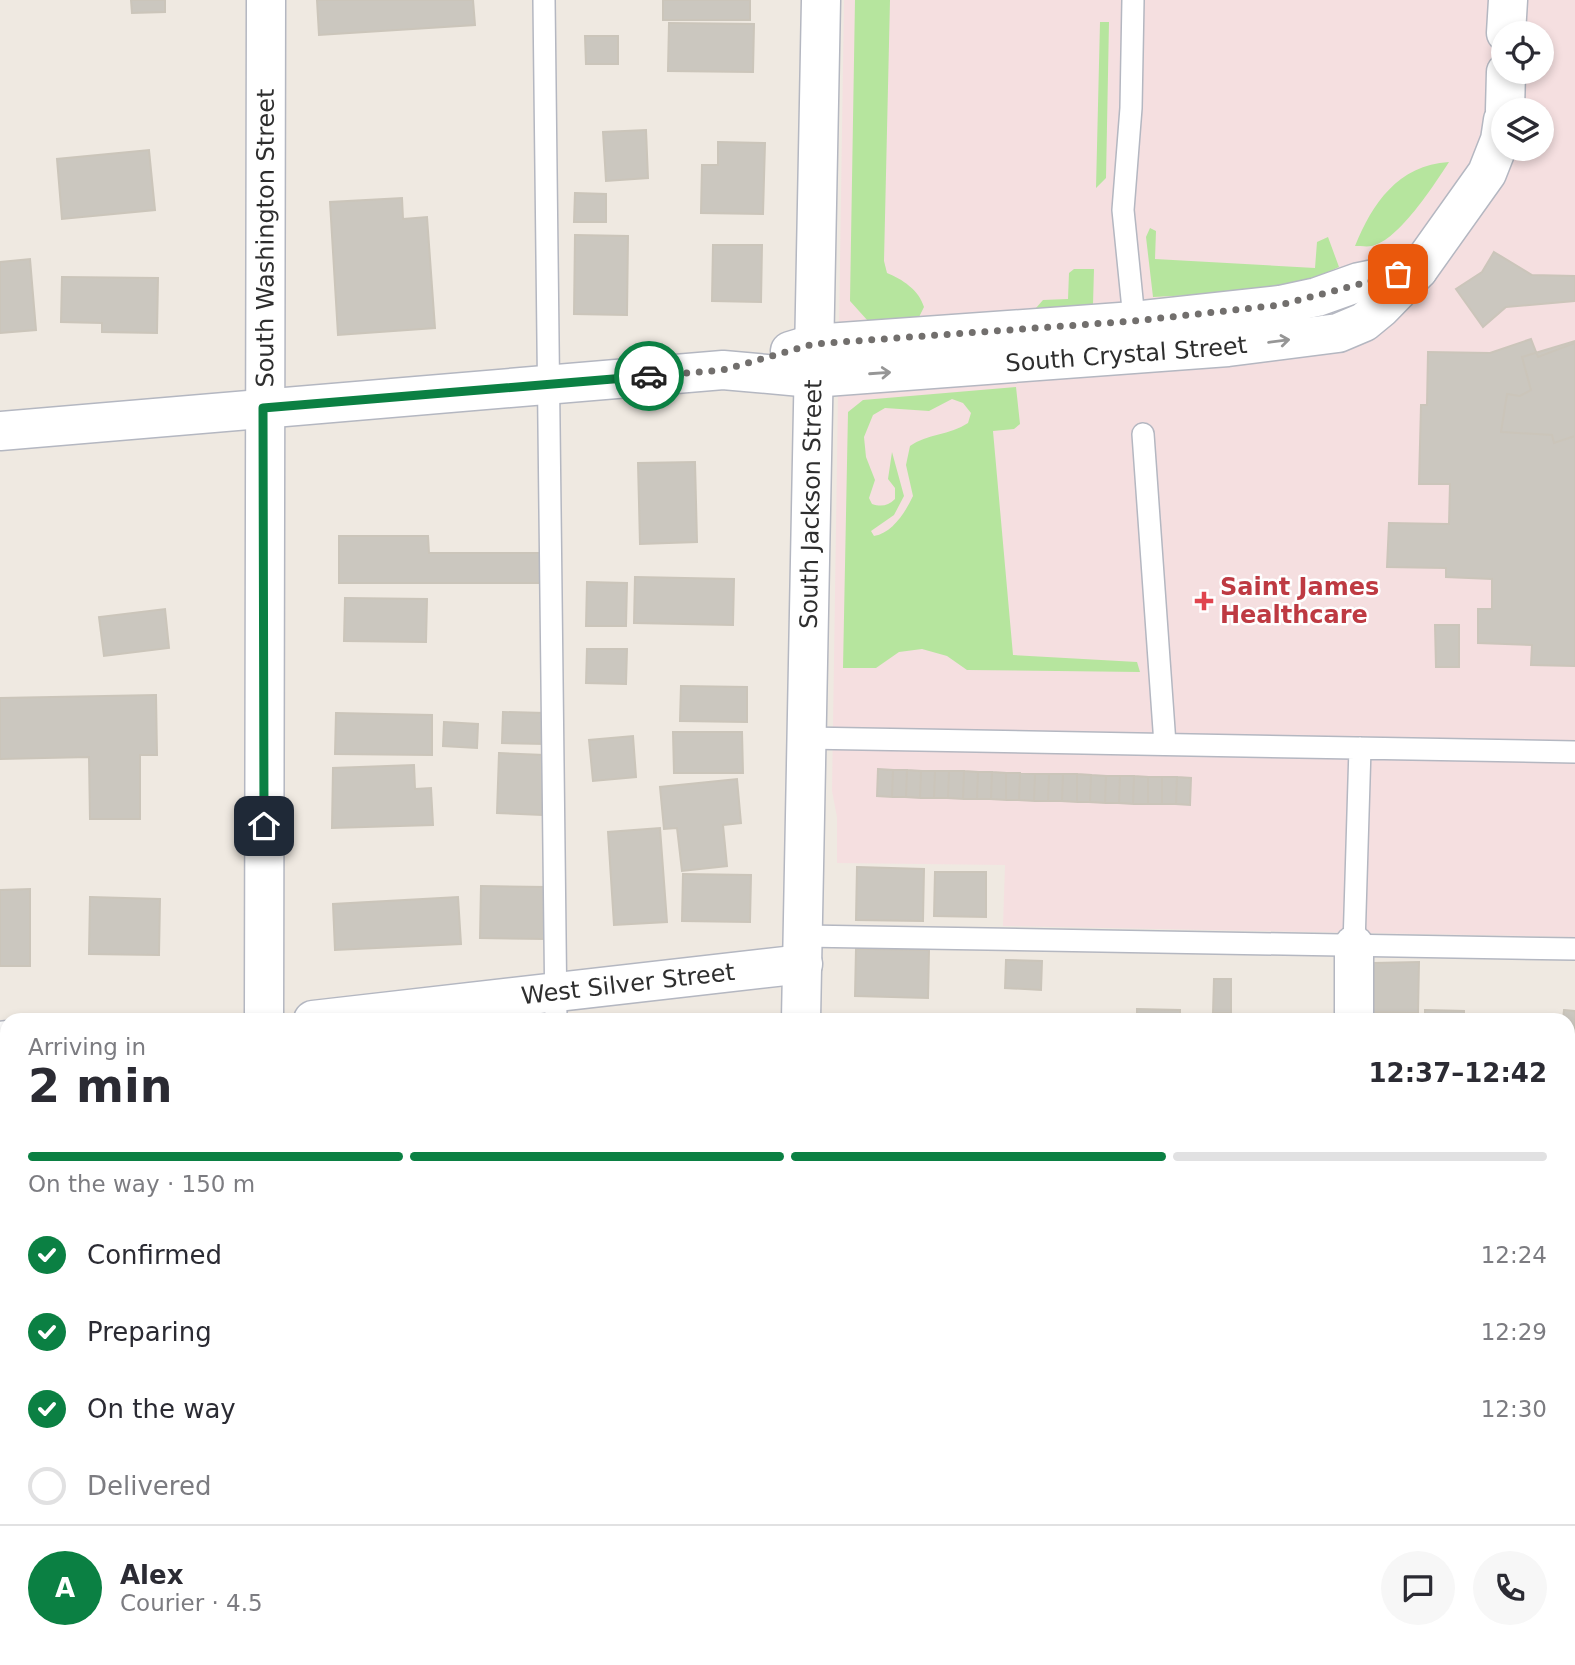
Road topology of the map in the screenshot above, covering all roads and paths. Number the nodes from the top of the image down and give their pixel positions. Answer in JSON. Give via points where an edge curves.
{"nodes":[{"id":1,"x":265,"y":0,"type":"edge"},
{"id":2,"x":544,"y":0,"type":"edge"},
{"id":3,"x":821,"y":0,"type":"edge"},
{"id":4,"x":1133,"y":0,"type":"edge"},
{"id":5,"x":1508,"y":0,"type":"edge"},
{"id":6,"x":1507,"y":21,"type":"edge"},
{"id":7,"x":1492,"y":161,"type":"edge"},
{"id":8,"x":1136,"y":337,"type":"junction"},
{"id":9,"x":812,"y":361,"type":"junction"},
{"id":10,"x":548,"y":385,"type":"junction"},
{"id":11,"x":263,"y":408,"type":"junction"},
{"id":12,"x":0,"y":431,"type":"edge"},
{"id":13,"x":1143,"y":435,"type":"dead end"},
{"id":14,"x":806,"y":737,"type":"junction"},
{"id":15,"x":1165,"y":744,"type":"junction"},
{"id":16,"x":1360,"y":748,"type":"junction"},
{"id":17,"x":1575,"y":752,"type":"edge"},
{"id":18,"x":1354,"y":945,"type":"junction"},
{"id":19,"x":1575,"y":949,"type":"edge"},
{"id":20,"x":803,"y":950,"type":"junction"},
{"id":21,"x":556,"y":1006,"type":"edge"},
{"id":22,"x":264,"y":1013,"type":"edge"},
{"id":23,"x":434,"y":1013,"type":"edge"},
{"id":24,"x":801,"y":1013,"type":"edge"},
{"id":25,"x":1354,"y":1013,"type":"edge"}],
"edges":[{"from":1,"to":11,"type":"street","name":"South Washington Street"},
{"from":2,"to":10,"type":"lane"},
{"from":3,"to":9,"type":"street","name":"South Jackson Street"},
{"from":4,"to":8,"type":"lane","via":[[1123,210]]},
{"from":5,"to":6,"type":"street"},
{"from":7,"to":8,"type":"street","name":"South Crystal Street","via":[[1418,270],[1364,322],[1338,334]]},
{"from":8,"to":9,"type":"street","name":"South Crystal Street"},
{"from":9,"to":10,"type":"street","name":"South Crystal Street"},
{"from":9,"to":14,"type":"street","name":"South Jackson Street"},
{"from":10,"to":11,"type":"street","name":"South Crystal Street"},
{"from":10,"to":21,"type":"lane"},
{"from":11,"to":12,"type":"street","name":"South Crystal Street"},
{"from":11,"to":22,"type":"street","name":"South Washington Street"},
{"from":13,"to":15,"type":"lane"},
{"from":14,"to":15,"type":"lane"},
{"from":14,"to":20,"type":"street","name":"South Jackson Street"},
{"from":15,"to":16,"type":"lane"},
{"from":16,"to":17,"type":"lane"},
{"from":16,"to":18,"type":"lane"},
{"from":18,"to":19,"type":"lane"},
{"from":18,"to":20,"type":"lane"},
{"from":18,"to":25,"type":"street"},
{"from":20,"to":21,"type":"street","name":"West Silver Street"},
{"from":20,"to":24,"type":"street"},
{"from":21,"to":23,"type":"street","name":"West Silver Street"}]}
